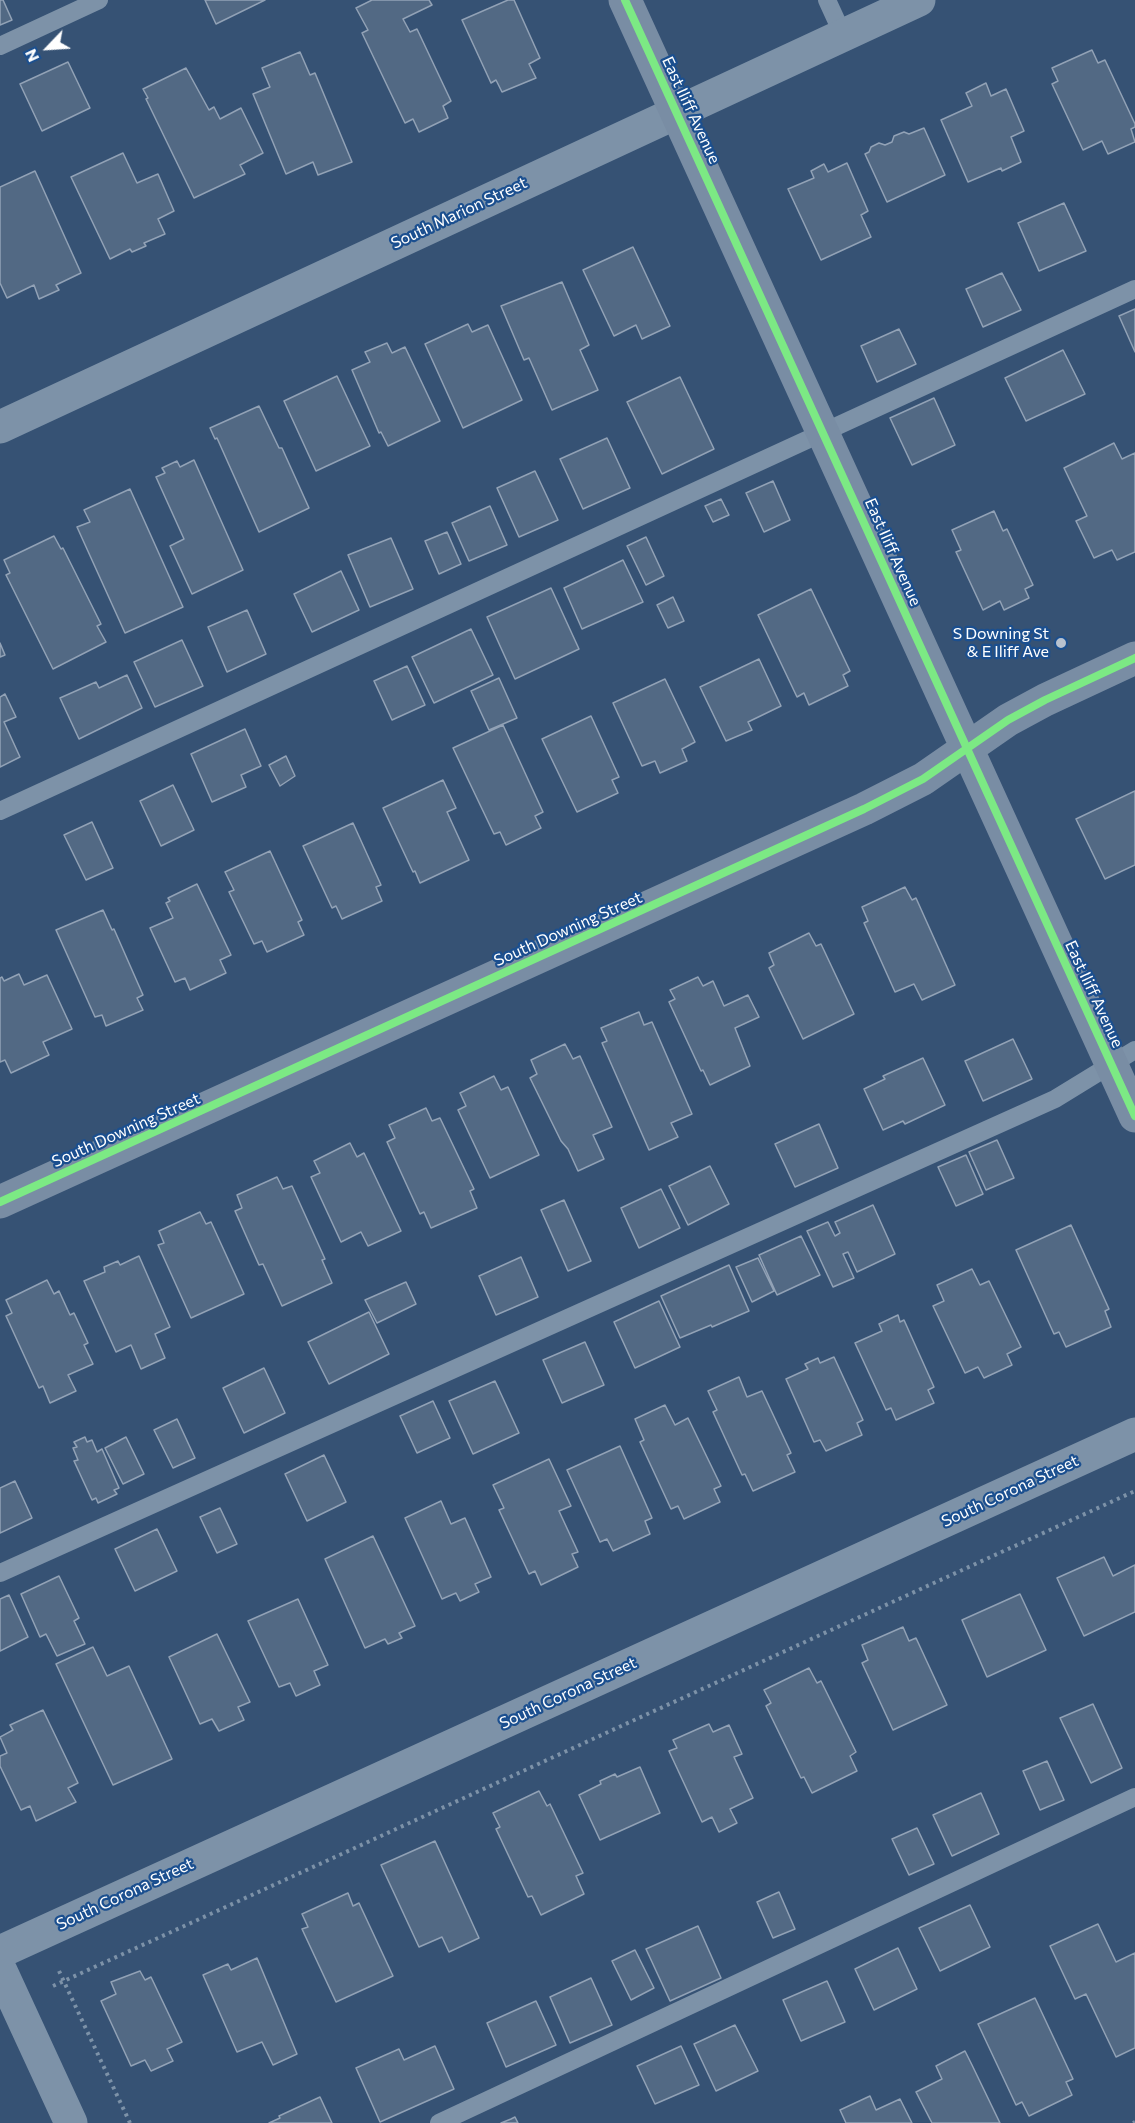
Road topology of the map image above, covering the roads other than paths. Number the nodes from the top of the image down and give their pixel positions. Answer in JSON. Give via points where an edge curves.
{"nodes":[{"id":1,"x":99,"y":0,"type":"edge"},
{"id":2,"x":625,"y":0,"type":"edge"},
{"id":3,"x":826,"y":0,"type":"edge"},
{"id":4,"x":919,"y":0,"type":"edge"},
{"id":5,"x":843,"y":35,"type":"junction"},
{"id":6,"x":0,"y":46,"type":"edge"},
{"id":7,"x":677,"y":112,"type":"junction"},
{"id":8,"x":1135,"y":289,"type":"edge"},
{"id":9,"x":0,"y":427,"type":"edge"},
{"id":10,"x":824,"y":432,"type":"junction"},
{"id":11,"x":1135,"y":658,"type":"edge"},
{"id":12,"x":967,"y":748,"type":"junction"},
{"id":13,"x":0,"y":811,"type":"edge"},
{"id":14,"x":1123,"y":1057,"type":"edge"},
{"id":15,"x":1135,"y":1116,"type":"edge"},
{"id":16,"x":0,"y":1202,"type":"edge"},
{"id":17,"x":1135,"y":1434,"type":"edge"},
{"id":18,"x":0,"y":1573,"type":"edge"},
{"id":19,"x":1135,"y":1797,"type":"edge"},
{"id":20,"x":0,"y":1952,"type":"edge"},
{"id":21,"x":0,"y":1969,"type":"edge"},
{"id":22,"x":71,"y":2123,"type":"edge"},
{"id":23,"x":440,"y":2123,"type":"edge"}],
"edges":[{"from":1,"to":6,"type":"lane"},
{"from":2,"to":7,"type":"street","name":"East Iliff Avenue"},
{"from":3,"to":5,"type":"lane"},
{"from":4,"to":5,"type":"street","name":"South Marion Street"},
{"from":5,"to":7,"type":"street","name":"South Marion Street"},
{"from":7,"to":9,"type":"street","name":"South Marion Street"},
{"from":7,"to":10,"type":"street","name":"East Iliff Avenue"},
{"from":8,"to":10,"type":"lane"},
{"from":10,"to":12,"type":"street","name":"East Iliff Avenue"},
{"from":10,"to":13,"type":"lane"},
{"from":11,"to":12,"type":"street","name":"South Downing Street","via":[[1008,720]]},
{"from":12,"to":14,"type":"street","name":"East Iliff Avenue"},
{"from":12,"to":16,"type":"street","name":"South Downing Street","via":[[923,779],[864,809]]},
{"from":14,"to":15,"type":"street","name":"East Iliff Avenue"},
{"from":14,"to":18,"type":"lane","via":[[1055,1099]]},
{"from":17,"to":20,"type":"street","name":"South Corona Street"},
{"from":19,"to":23,"type":"lane"},
{"from":21,"to":22,"type":"street"}]}
